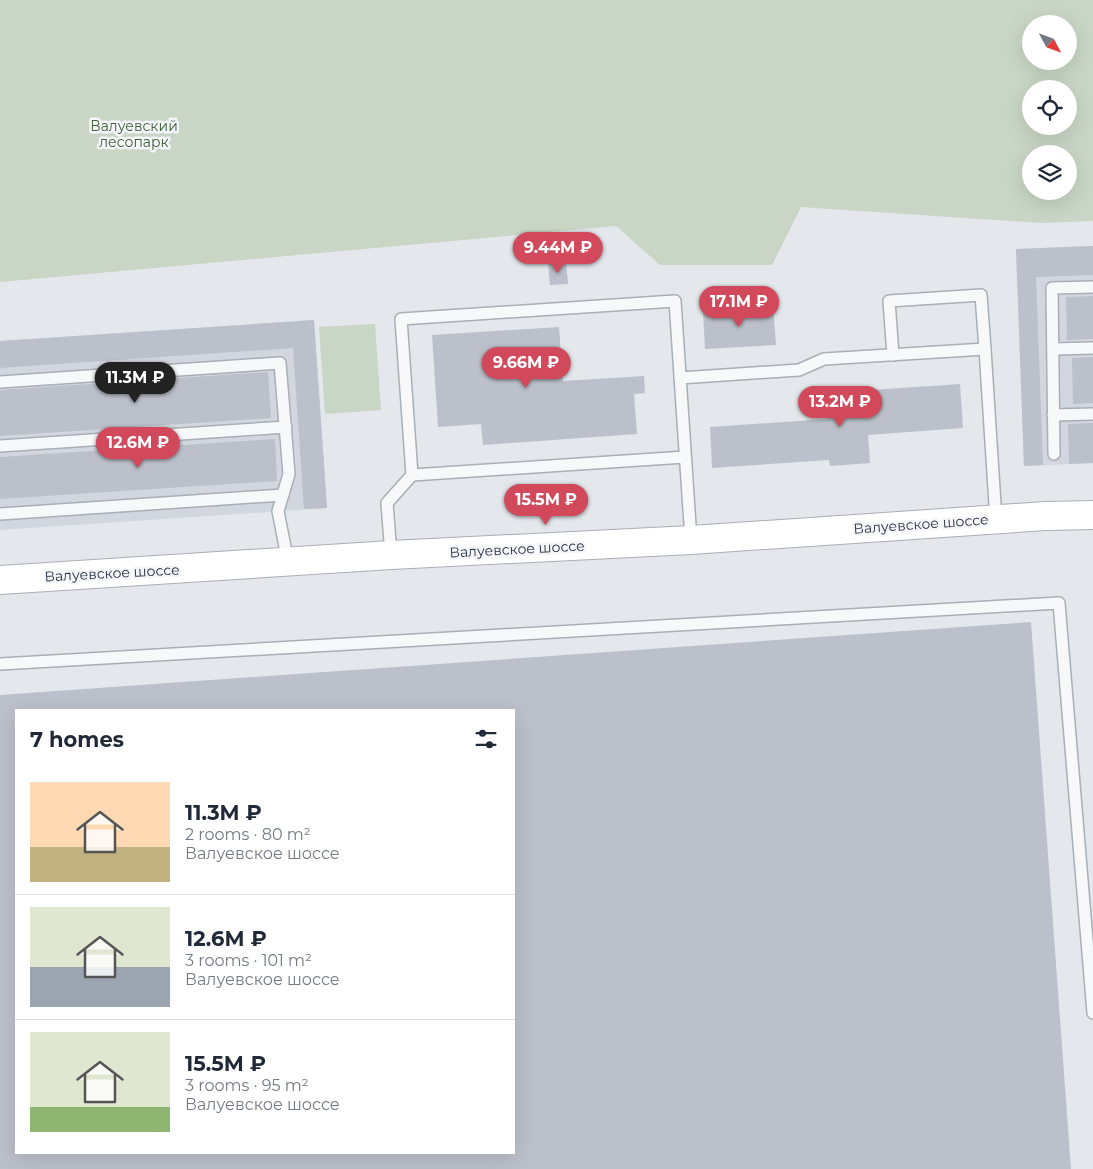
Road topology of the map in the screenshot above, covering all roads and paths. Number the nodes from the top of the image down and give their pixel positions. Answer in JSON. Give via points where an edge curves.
{"nodes":[{"id":1,"x":1093,"y":287,"type":"edge"},
{"id":2,"x":1093,"y":348,"type":"edge"},
{"id":3,"x":985,"y":349,"type":"junction"},
{"id":4,"x":1053,"y":349,"type":"junction"},
{"id":5,"x":893,"y":355,"type":"junction"},
{"id":6,"x":680,"y":378,"type":"junction"},
{"id":7,"x":0,"y":382,"type":"edge"},
{"id":8,"x":1093,"y":414,"type":"edge"},
{"id":9,"x":1053,"y":415,"type":"junction"},
{"id":10,"x":286,"y":427,"type":"junction"},
{"id":11,"x":0,"y":446,"type":"edge"},
{"id":12,"x":1054,"y":454,"type":"dead end"},
{"id":13,"x":685,"y":456,"type":"junction"},
{"id":14,"x":412,"y":475,"type":"junction"},
{"id":15,"x":283,"y":495,"type":"junction"},
{"id":16,"x":0,"y":514,"type":"edge"},
{"id":17,"x":1093,"y":515,"type":"edge"},
{"id":18,"x":996,"y":520,"type":"junction"},
{"id":19,"x":690,"y":540,"type":"junction"},
{"id":20,"x":391,"y":555,"type":"junction"},
{"id":21,"x":288,"y":562,"type":"junction"},
{"id":22,"x":0,"y":580,"type":"edge"},
{"id":23,"x":0,"y":664,"type":"edge"},
{"id":24,"x":1093,"y":1013,"type":"edge"}],
"edges":[{"from":1,"to":4,"type":"lane","via":[[1052,288]]},
{"from":2,"to":4,"type":"lane"},
{"from":3,"to":5,"type":"lane"},
{"from":3,"to":5,"type":"lane","via":[[981,294],[889,301]]},
{"from":3,"to":18,"type":"lane"},
{"from":4,"to":9,"type":"lane"},
{"from":5,"to":6,"type":"lane","via":[[824,360],[799,370]]},
{"from":6,"to":13,"type":"lane"},
{"from":6,"to":14,"type":"lane","via":[[675,301],[401,319]]},
{"from":7,"to":10,"type":"lane","via":[[280,363]]},
{"from":8,"to":9,"type":"lane"},
{"from":9,"to":12,"type":"lane"},
{"from":10,"to":11,"type":"lane"},
{"from":10,"to":15,"type":"lane","via":[[290,474]]},
{"from":13,"to":14,"type":"lane"},
{"from":13,"to":19,"type":"lane"},
{"from":14,"to":20,"type":"lane","via":[[387,503]]},
{"from":15,"to":16,"type":"lane"},
{"from":15,"to":21,"type":"lane","via":[[278,511]]},
{"from":17,"to":18,"type":"main road","name":"Валуевское шоссе"},
{"from":18,"to":19,"type":"main road","name":"Валуевское шоссе"},
{"from":19,"to":20,"type":"main road","name":"Валуевское шоссе"},
{"from":20,"to":21,"type":"main road","name":"Валуевское шоссе"},
{"from":21,"to":22,"type":"main road","name":"Валуевское шоссе"},
{"from":23,"to":24,"type":"lane","via":[[1059,603]]}]}
